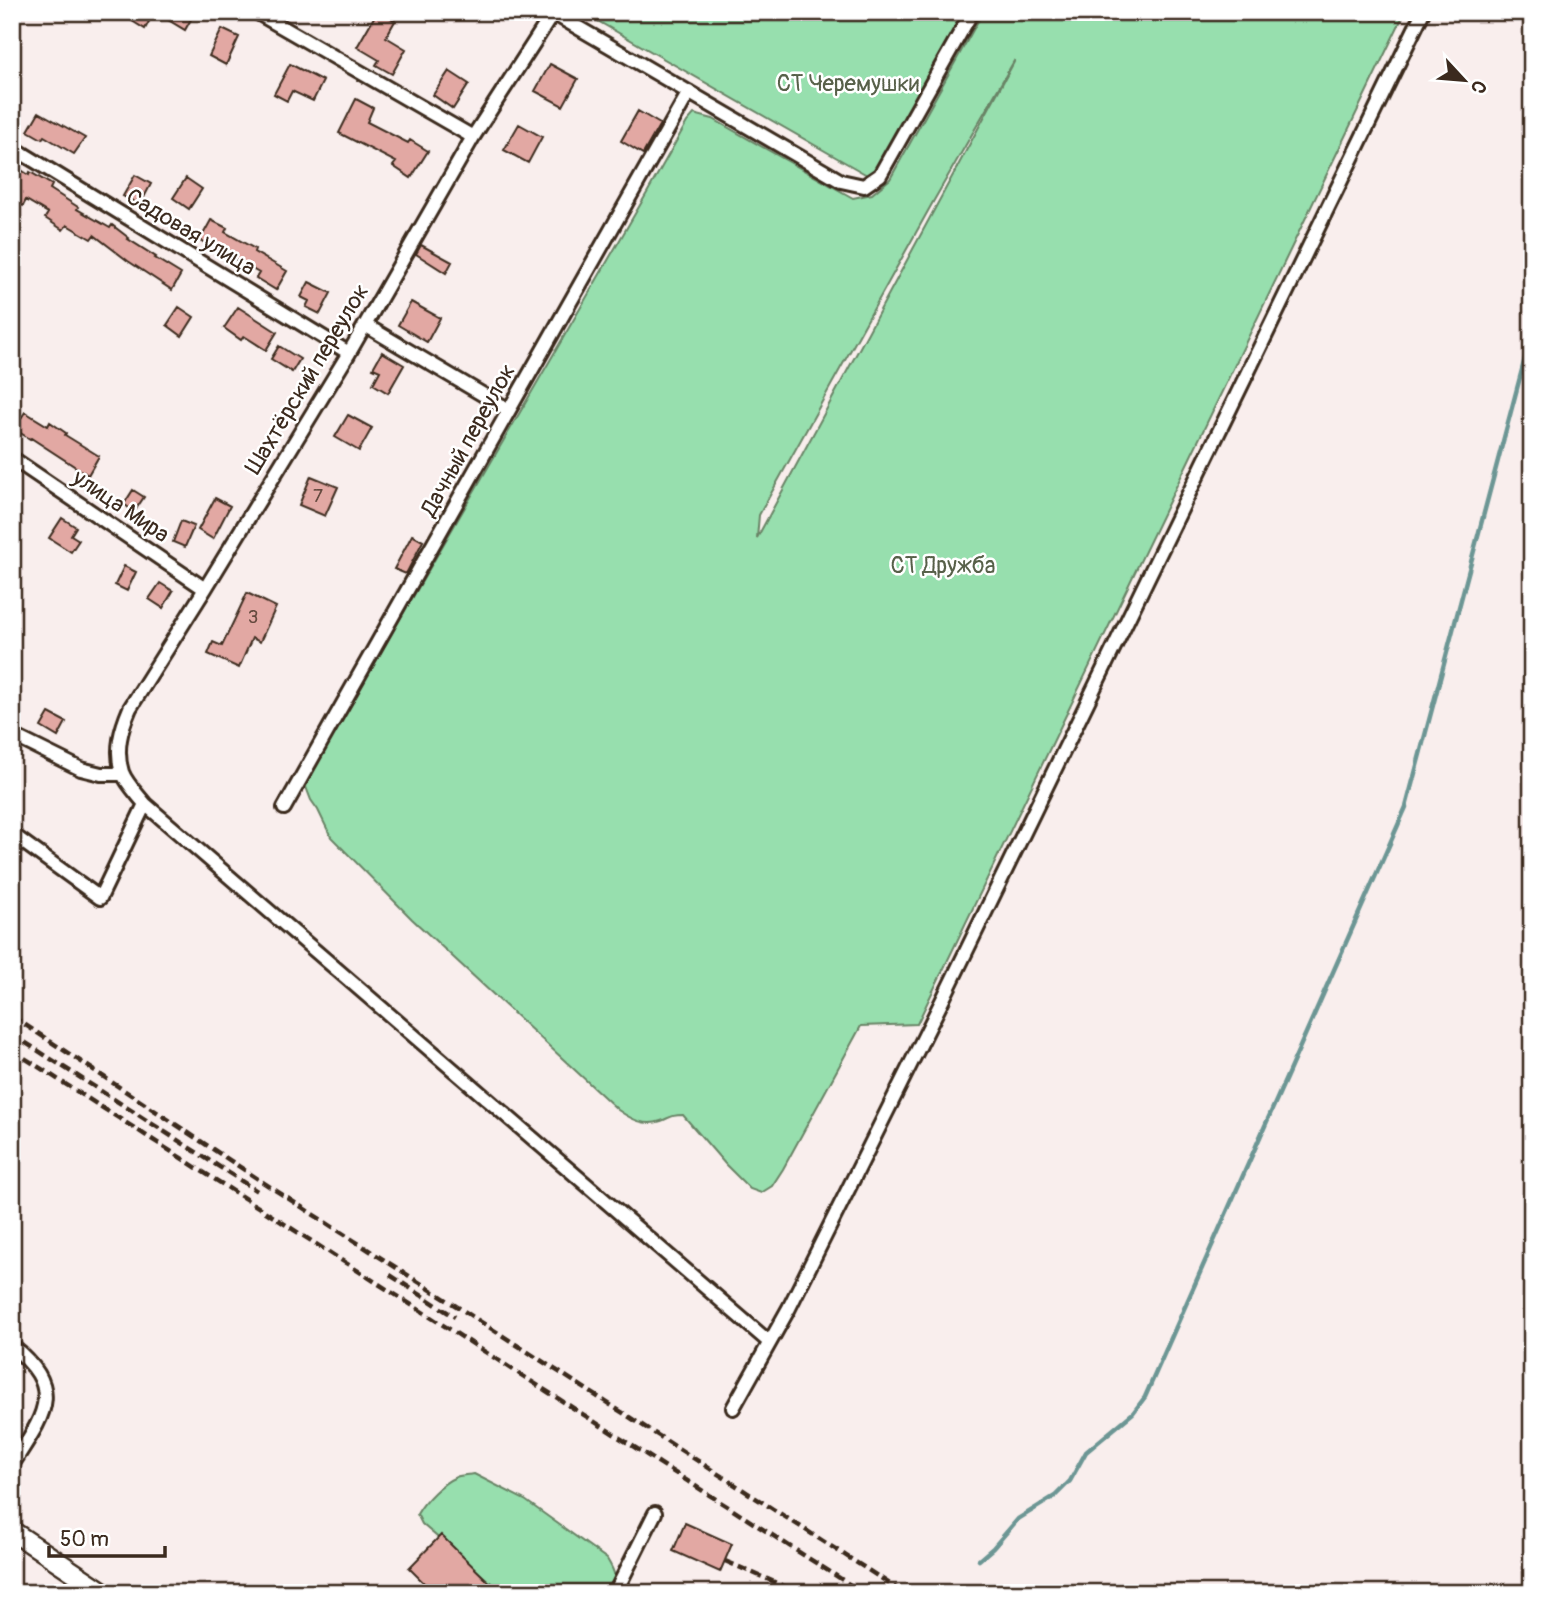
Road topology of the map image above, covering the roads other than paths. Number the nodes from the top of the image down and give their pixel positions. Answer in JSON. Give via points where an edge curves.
{"nodes":[{"id":1,"x":256,"y":12,"type":"edge"},
{"id":2,"x":972,"y":12,"type":"edge"},
{"id":3,"x":1423,"y":12,"type":"edge"},
{"id":4,"x":553,"y":13,"type":"edge"},
{"id":5,"x":689,"y":92,"type":"junction"},
{"id":6,"x":472,"y":137,"type":"junction"},
{"id":7,"x":12,"y":147,"type":"edge"},
{"id":8,"x":365,"y":325,"type":"junction"},
{"id":9,"x":349,"y":353,"type":"junction"},
{"id":10,"x":509,"y":410,"type":"junction"},
{"id":11,"x":12,"y":458,"type":"edge"},
{"id":12,"x":205,"y":589,"type":"junction"},
{"id":13,"x":12,"y":735,"type":"edge"},
{"id":14,"x":123,"y":774,"type":"junction"},
{"id":15,"x":145,"y":804,"type":"junction"},
{"id":16,"x":284,"y":808,"type":"dead end"},
{"id":17,"x":12,"y":834,"type":"edge"},
{"id":18,"x":769,"y":1342,"type":"junction"},
{"id":19,"x":12,"y":1346,"type":"edge"},
{"id":20,"x":733,"y":1408,"type":"dead end"},
{"id":21,"x":12,"y":1465,"type":"edge"},
{"id":22,"x":655,"y":1513,"type":"dead end"},
{"id":23,"x":12,"y":1531,"type":"edge"},
{"id":24,"x":105,"y":1593,"type":"edge"},
{"id":25,"x":615,"y":1593,"type":"edge"}],
"edges":[{"from":1,"to":6,"type":"street"},
{"from":2,"to":5,"type":"street","via":[[880,175],[864,186],[841,181]]},
{"from":3,"to":18,"type":"street","via":[[944,998]]},
{"from":4,"to":5,"type":"street"},
{"from":4,"to":6,"type":"street","name":"Шахтёрский переулок"},
{"from":5,"to":10,"type":"street","name":"Дачный переулок"},
{"from":6,"to":8,"type":"street","name":"Шахтёрский переулок"},
{"from":7,"to":9,"type":"street","name":"Садовая улица"},
{"from":8,"to":9,"type":"street","name":"Шахтёрский переулок"},
{"from":8,"to":10,"type":"street"},
{"from":9,"to":12,"type":"street","name":"Шахтёрский переулок"},
{"from":10,"to":16,"type":"street","name":"Дачный переулок"},
{"from":11,"to":12,"type":"street","name":"улица Мира"},
{"from":12,"to":14,"type":"street","name":"Шахтёрский переулок","via":[[130,708],[118,746]]},
{"from":13,"to":14,"type":"street","via":[[81,769]]},
{"from":14,"to":15,"type":"street"},
{"from":15,"to":17,"type":"street","via":[[100,898]]},
{"from":15,"to":18,"type":"street"},
{"from":18,"to":20,"type":"street"},
{"from":19,"to":21,"type":"street","via":[[34,1366],[46,1400]]},
{"from":22,"to":25,"type":"street"},
{"from":23,"to":24,"type":"main road"}]}
